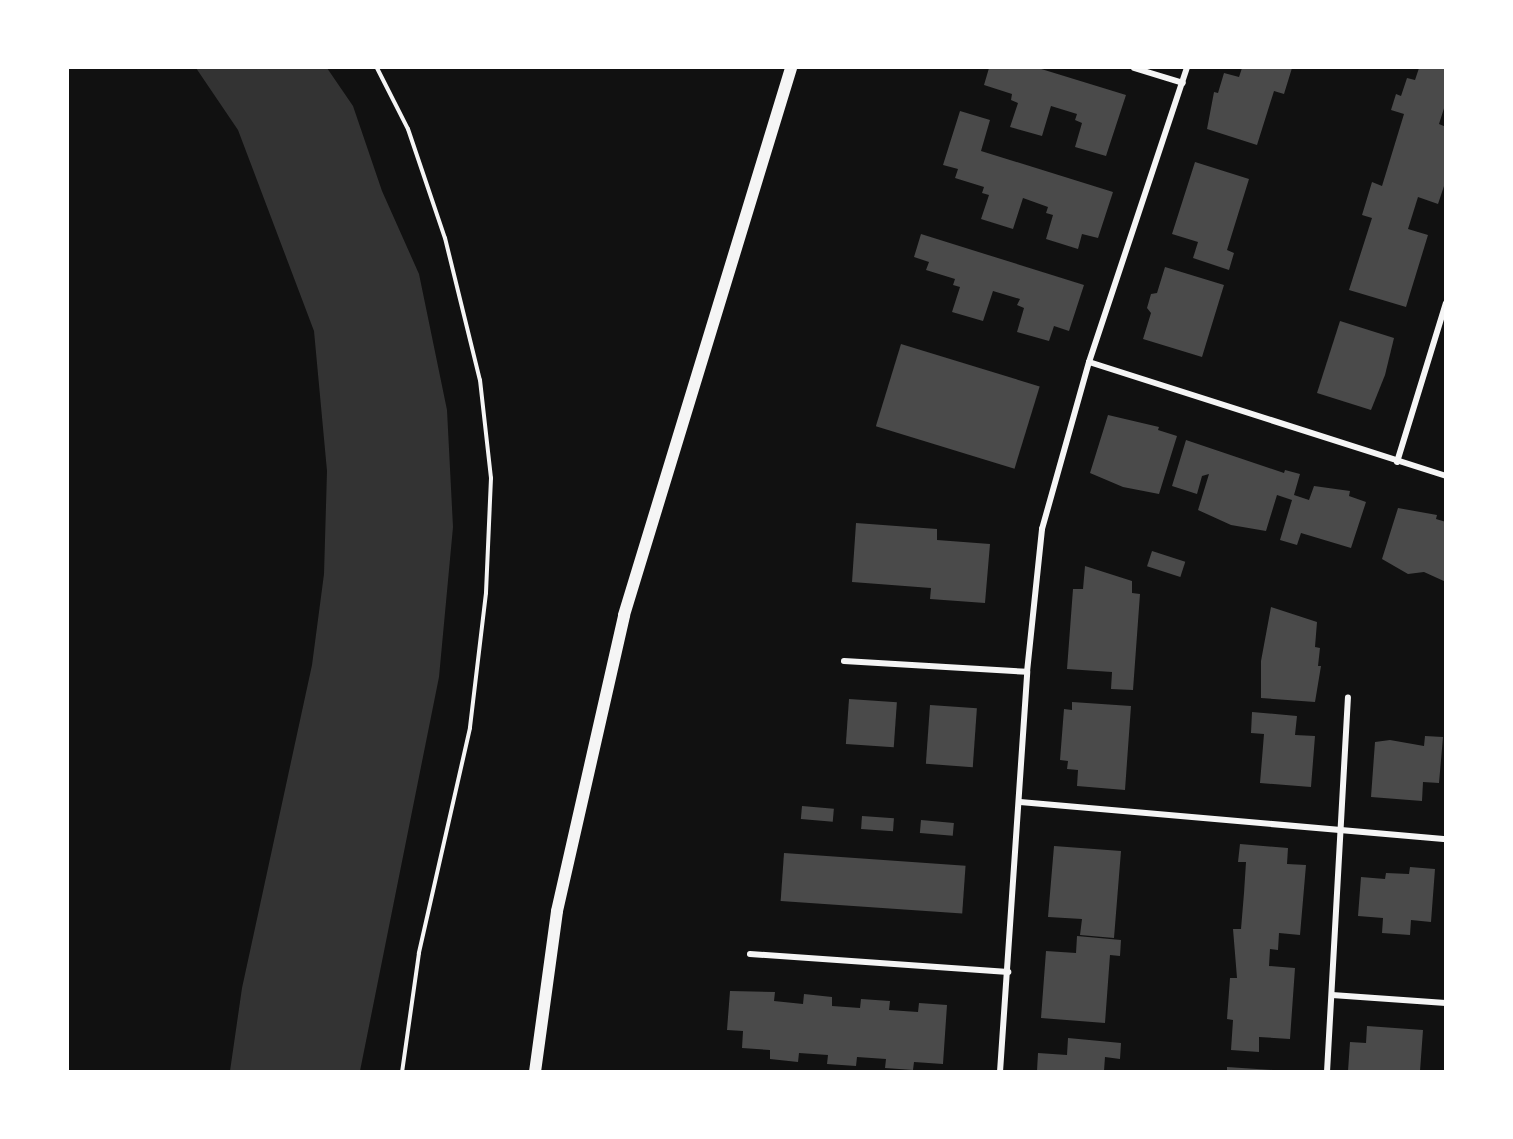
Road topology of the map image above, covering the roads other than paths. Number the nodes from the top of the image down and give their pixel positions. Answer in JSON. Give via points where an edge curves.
{"nodes":[{"id":1,"x":791,"y":68,"type":"edge"},
{"id":2,"x":1134,"y":68,"type":"edge"},
{"id":3,"x":1187,"y":68,"type":"edge"},
{"id":4,"x":1183,"y":83,"type":"junction"},
{"id":5,"x":1446,"y":303,"type":"edge"},
{"id":6,"x":1089,"y":362,"type":"junction"},
{"id":7,"x":1397,"y":462,"type":"junction"},
{"id":8,"x":1446,"y":476,"type":"edge"},
{"id":9,"x":844,"y":661,"type":"dead end"},
{"id":10,"x":1026,"y":672,"type":"junction"},
{"id":11,"x":1348,"y":698,"type":"dead end"},
{"id":12,"x":1020,"y":802,"type":"junction"},
{"id":13,"x":1339,"y":832,"type":"junction"},
{"id":14,"x":1446,"y":839,"type":"edge"},
{"id":15,"x":750,"y":954,"type":"dead end"},
{"id":16,"x":1008,"y":972,"type":"junction"},
{"id":17,"x":1332,"y":995,"type":"junction"},
{"id":18,"x":1446,"y":1003,"type":"edge"},
{"id":19,"x":535,"y":1071,"type":"edge"},
{"id":20,"x":1000,"y":1071,"type":"edge"},
{"id":21,"x":1327,"y":1071,"type":"edge"}],
"edges":[{"from":1,"to":19,"type":"main road","via":[[624,615],[557,911]]},
{"from":2,"to":4,"type":"street"},
{"from":3,"to":4,"type":"street"},
{"from":4,"to":6,"type":"street"},
{"from":5,"to":7,"type":"street"},
{"from":6,"to":7,"type":"street"},
{"from":6,"to":10,"type":"street","via":[[1042,529]]},
{"from":7,"to":8,"type":"street"},
{"from":9,"to":10,"type":"street"},
{"from":10,"to":12,"type":"street"},
{"from":11,"to":13,"type":"street"},
{"from":12,"to":13,"type":"street"},
{"from":12,"to":16,"type":"street"},
{"from":13,"to":14,"type":"street"},
{"from":13,"to":17,"type":"street"},
{"from":15,"to":16,"type":"street"},
{"from":16,"to":20,"type":"street"},
{"from":17,"to":18,"type":"street"},
{"from":17,"to":21,"type":"street"}]}
